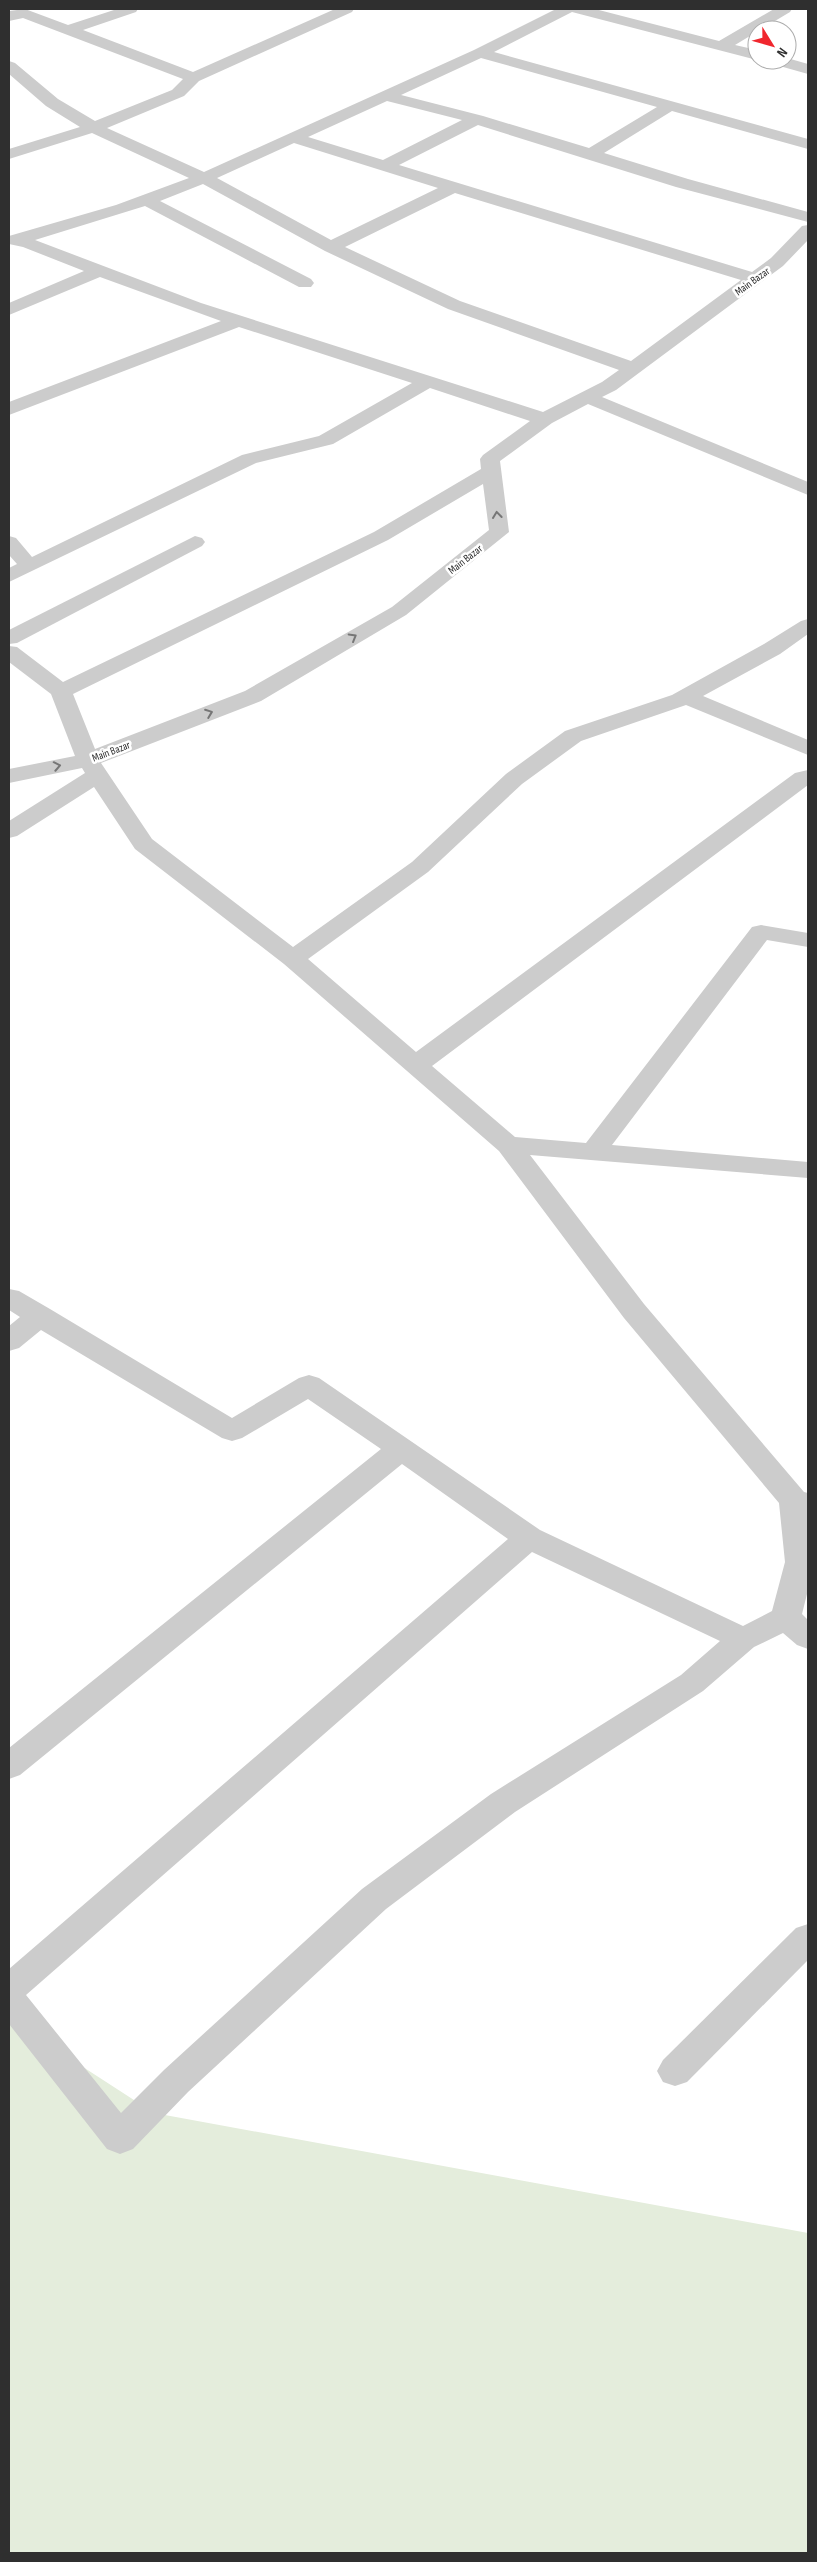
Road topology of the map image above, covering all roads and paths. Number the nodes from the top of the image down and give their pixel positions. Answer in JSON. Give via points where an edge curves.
{"nodes":[{"id":1,"x":131,"y":9,"type":"edge"},
{"id":2,"x":347,"y":9,"type":"edge"},
{"id":3,"x":568,"y":9,"type":"edge"},
{"id":4,"x":578,"y":9,"type":"edge"},
{"id":5,"x":785,"y":9,"type":"edge"},
{"id":6,"x":30,"y":11,"type":"edge"},
{"id":7,"x":9,"y":16,"type":"edge"},
{"id":8,"x":68,"y":30,"type":"junction"},
{"id":9,"x":721,"y":46,"type":"junction"},
{"id":10,"x":747,"y":52,"type":"edge"},
{"id":11,"x":480,"y":53,"type":"junction"},
{"id":12,"x":11,"y":71,"type":"edge"},
{"id":13,"x":193,"y":78,"type":"junction"},
{"id":14,"x":387,"y":96,"type":"junction"},
{"id":15,"x":670,"y":106,"type":"junction"},
{"id":16,"x":477,"y":119,"type":"junction"},
{"id":17,"x":93,"y":128,"type":"junction"},
{"id":18,"x":293,"y":138,"type":"junction"},
{"id":19,"x":808,"y":144,"type":"edge"},
{"id":20,"x":9,"y":154,"type":"edge"},
{"id":21,"x":591,"y":154,"type":"junction"},
{"id":22,"x":385,"y":166,"type":"junction"},
{"id":23,"x":204,"y":178,"type":"junction"},
{"id":24,"x":453,"y":187,"type":"junction"},
{"id":25,"x":146,"y":200,"type":"junction"},
{"id":26,"x":808,"y":217,"type":"edge"},
{"id":27,"x":808,"y":230,"type":"edge"},
{"id":28,"x":12,"y":240,"type":"edge"},
{"id":29,"x":331,"y":247,"type":"junction"},
{"id":30,"x":100,"y":270,"type":"junction"},
{"id":31,"x":755,"y":279,"type":"junction"},
{"id":32,"x":305,"y":283,"type":"dead end"},
{"id":33,"x":9,"y":310,"type":"edge"},
{"id":34,"x":239,"y":321,"type":"junction"},
{"id":35,"x":632,"y":368,"type":"junction"},
{"id":36,"x":427,"y":382,"type":"junction"},
{"id":37,"x":586,"y":397,"type":"junction"},
{"id":38,"x":9,"y":409,"type":"edge"},
{"id":39,"x":545,"y":419,"type":"junction"},
{"id":40,"x":492,"y":471,"type":"junction"},
{"id":41,"x":808,"y":489,"type":"edge"},
{"id":42,"x":9,"y":542,"type":"edge"},
{"id":43,"x":195,"y":542,"type":"dead end"},
{"id":44,"x":29,"y":566,"type":"junction"},
{"id":45,"x":9,"y":576,"type":"edge"},
{"id":46,"x":808,"y":625,"type":"edge"},
{"id":47,"x":9,"y":638,"type":"edge"},
{"id":48,"x":9,"y":652,"type":"edge"},
{"id":49,"x":61,"y":692,"type":"junction"},
{"id":50,"x":685,"y":697,"type":"junction"},
{"id":51,"x":808,"y":748,"type":"edge"},
{"id":52,"x":93,"y":767,"type":"junction"},
{"id":53,"x":9,"y":776,"type":"edge"},
{"id":54,"x":808,"y":777,"type":"edge"},
{"id":55,"x":9,"y":831,"type":"edge"},
{"id":56,"x":808,"y":940,"type":"edge"},
{"id":57,"x":293,"y":959,"type":"junction"},
{"id":58,"x":416,"y":1066,"type":"junction"},
{"id":59,"x":508,"y":1145,"type":"junction"},
{"id":60,"x":593,"y":1152,"type":"junction"},
{"id":61,"x":808,"y":1170,"type":"edge"},
{"id":62,"x":9,"y":1298,"type":"edge"},
{"id":63,"x":40,"y":1316,"type":"junction"},
{"id":64,"x":9,"y":1341,"type":"edge"},
{"id":65,"x":401,"y":1450,"type":"junction"},
{"id":66,"x":801,"y":1502,"type":"edge"},
{"id":67,"x":528,"y":1538,"type":"junction"},
{"id":68,"x":797,"y":1628,"type":"edge"},
{"id":69,"x":743,"y":1639,"type":"junction"},
{"id":70,"x":9,"y":1766,"type":"edge"},
{"id":71,"x":808,"y":1938,"type":"edge"},
{"id":72,"x":9,"y":1989,"type":"edge"},
{"id":73,"x":9,"y":2000,"type":"edge"},
{"id":74,"x":675,"y":2071,"type":"dead end"}],
"edges":[{"from":1,"to":8,"type":"street"},
{"from":2,"to":13,"type":"street"},
{"from":3,"to":11,"type":"street"},
{"from":4,"to":9,"type":"street"},
{"from":5,"to":9,"type":"street"},
{"from":6,"to":7,"type":"street"},
{"from":6,"to":8,"type":"street"},
{"from":8,"to":13,"type":"street"},
{"from":9,"to":10,"type":"street"},
{"from":11,"to":14,"type":"street"},
{"from":11,"to":15,"type":"street"},
{"from":12,"to":17,"type":"street","via":[[61,110]]},
{"from":13,"to":17,"type":"street","via":[[178,93]]},
{"from":14,"to":16,"type":"street"},
{"from":14,"to":18,"type":"street"},
{"from":15,"to":19,"type":"street"},
{"from":15,"to":21,"type":"street"},
{"from":16,"to":21,"type":"street"},
{"from":16,"to":22,"type":"street"},
{"from":17,"to":20,"type":"street"},
{"from":17,"to":23,"type":"street"},
{"from":18,"to":22,"type":"street"},
{"from":18,"to":23,"type":"street"},
{"from":21,"to":26,"type":"street"},
{"from":22,"to":24,"type":"street"},
{"from":23,"to":25,"type":"street"},
{"from":23,"to":29,"type":"street"},
{"from":24,"to":29,"type":"street"},
{"from":24,"to":31,"type":"street"},
{"from":25,"to":28,"type":"street"},
{"from":25,"to":32,"type":"street"},
{"from":27,"to":31,"type":"street","name":"Main Bazar"},
{"from":28,"to":30,"type":"street"},
{"from":29,"to":35,"type":"street","via":[[454,305]]},
{"from":30,"to":33,"type":"street"},
{"from":30,"to":34,"type":"street"},
{"from":31,"to":35,"type":"street","name":"Main Bazar"},
{"from":34,"to":36,"type":"street"},
{"from":34,"to":38,"type":"street"},
{"from":35,"to":37,"type":"street","name":"Main Bazar","via":[[609,386]]},
{"from":36,"to":39,"type":"street"},
{"from":36,"to":44,"type":"street","via":[[326,440],[249,459]]},
{"from":37,"to":39,"type":"street","name":"Main Bazar"},
{"from":37,"to":41,"type":"street"},
{"from":39,"to":40,"type":"street","name":"Main Bazar","via":[[490,459]]},
{"from":40,"to":49,"type":"street","via":[[380,536]]},
{"from":52,"to":40,"type":"street","name":"Main Bazar","one_way":true,"via":[[253,696],[399,610],[499,532]]},
{"from":42,"to":44,"type":"street"},
{"from":43,"to":47,"type":"street"},
{"from":44,"to":45,"type":"street"},
{"from":46,"to":50,"type":"street","via":[[772,649]]},
{"from":48,"to":49,"type":"street"},
{"from":49,"to":52,"type":"street"},
{"from":50,"to":51,"type":"street"},
{"from":50,"to":57,"type":"street","via":[[573,736],[514,779],[420,867]]},
{"from":53,"to":52,"type":"street","name":"Main Bazar","one_way":true},
{"from":52,"to":55,"type":"street"},
{"from":52,"to":57,"type":"street","via":[[143,844]]},
{"from":54,"to":58,"type":"street"},
{"from":56,"to":60,"type":"street","via":[[761,932]]},
{"from":57,"to":58,"type":"street"},
{"from":58,"to":59,"type":"street"},
{"from":59,"to":60,"type":"street"},
{"from":59,"to":66,"type":"street","via":[[634,1311]]},
{"from":60,"to":61,"type":"street"},
{"from":62,"to":63,"type":"street"},
{"from":63,"to":64,"type":"street"},
{"from":63,"to":65,"type":"street","via":[[232,1430],[308,1385]]},
{"from":65,"to":67,"type":"street"},
{"from":65,"to":70,"type":"street"},
{"from":66,"to":68,"type":"street"},
{"from":67,"to":69,"type":"street"},
{"from":67,"to":72,"type":"street"},
{"from":68,"to":69,"type":"street"},
{"from":69,"to":73,"type":"street","via":[[692,1683],[503,1803],[374,1899],[176,2081],[120,2138]]},
{"from":71,"to":74,"type":"street"}]}
